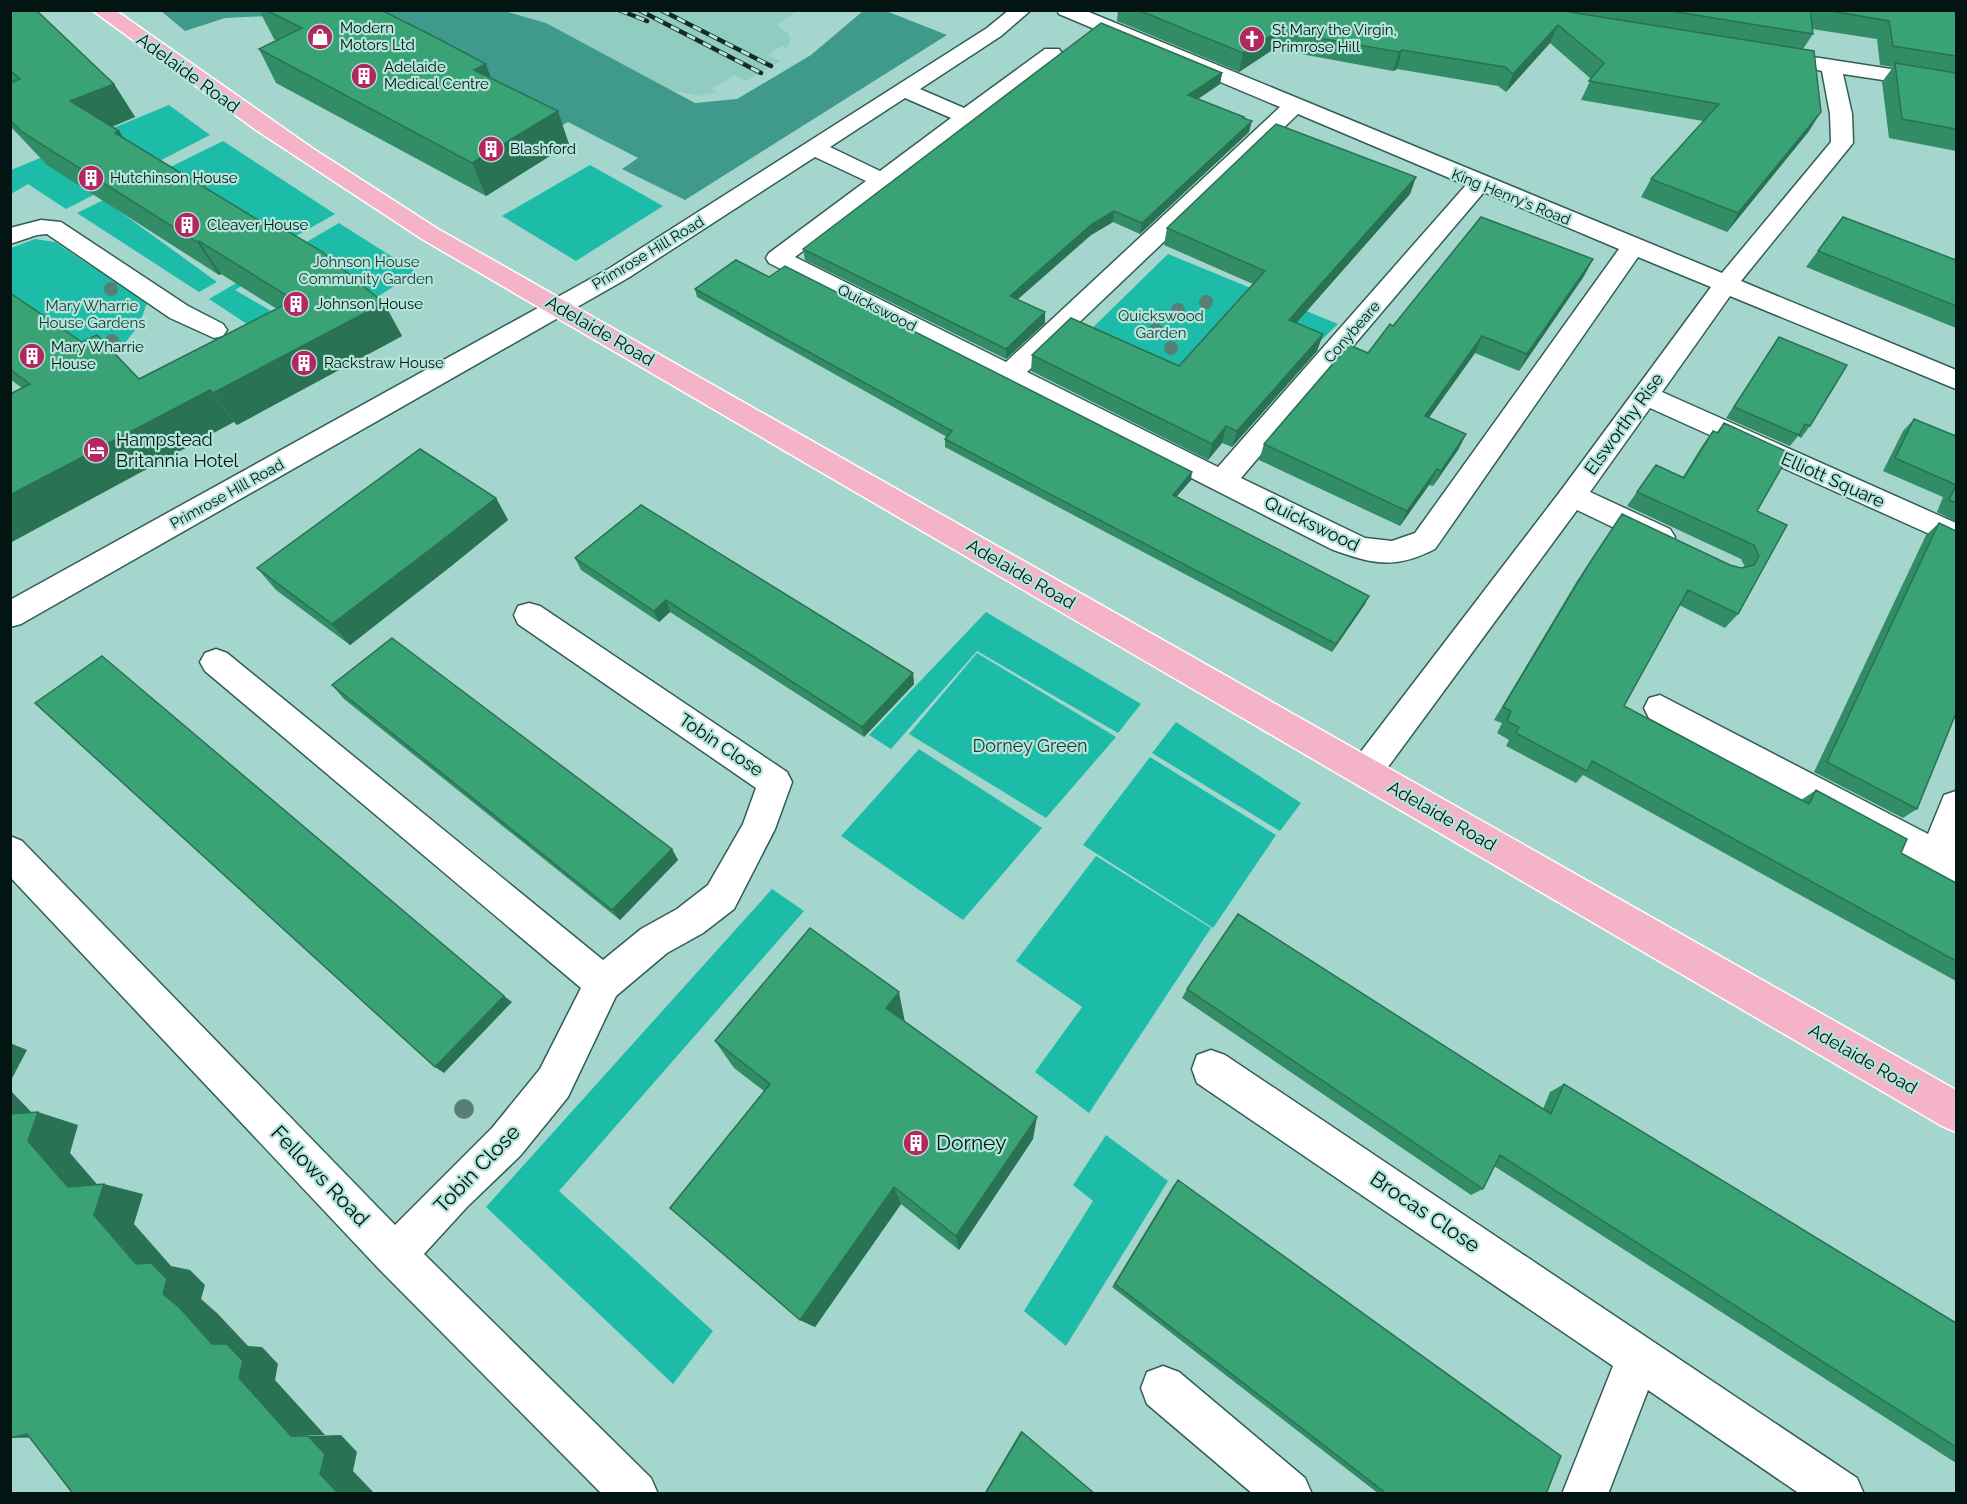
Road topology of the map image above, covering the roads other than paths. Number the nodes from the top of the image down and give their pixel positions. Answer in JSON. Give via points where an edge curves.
{"nodes":[{"id":1,"x":101,"y":10,"type":"edge"},
{"id":2,"x":1022,"y":10,"type":"edge"},
{"id":3,"x":1066,"y":10,"type":"edge"},
{"id":4,"x":1052,"y":53,"type":"dead end"},
{"id":5,"x":1797,"y":60,"type":"edge"},
{"id":6,"x":1831,"y":66,"type":"junction"},
{"id":7,"x":1956,"y":85,"type":"edge"},
{"id":8,"x":904,"y":90,"type":"junction"},
{"id":9,"x":1294,"y":106,"type":"junction"},
{"id":10,"x":966,"y":117,"type":"junction"},
{"id":11,"x":813,"y":148,"type":"junction"},
{"id":12,"x":881,"y":180,"type":"junction"},
{"id":13,"x":1479,"y":184,"type":"junction"},
{"id":14,"x":10,"y":237,"type":"edge"},
{"id":15,"x":1633,"y":246,"type":"junction"},
{"id":16,"x":1726,"y":284,"type":"junction"},
{"id":17,"x":557,"y":306,"type":"junction"},
{"id":18,"x":214,"y":330,"type":"dead end"},
{"id":19,"x":1009,"y":374,"type":"junction"},
{"id":20,"x":1956,"y":380,"type":"edge"},
{"id":21,"x":1645,"y":394,"type":"junction"},
{"id":22,"x":1223,"y":480,"type":"junction"},
{"id":23,"x":1572,"y":496,"type":"junction"},
{"id":24,"x":1956,"y":535,"type":"edge"},
{"id":25,"x":1686,"y":549,"type":"edge"},
{"id":26,"x":10,"y":615,"type":"edge"},
{"id":27,"x":529,"y":615,"type":"dead end"},
{"id":28,"x":216,"y":662,"type":"dead end"},
{"id":29,"x":1660,"y":708,"type":"dead end"},
{"id":30,"x":1365,"y":772,"type":"junction"},
{"id":31,"x":1956,"y":806,"type":"edge"},
{"id":32,"x":10,"y":852,"type":"edge"},
{"id":33,"x":1947,"y":861,"type":"edge"},
{"id":34,"x":603,"y":983,"type":"junction"},
{"id":35,"x":1211,"y":1069,"type":"dead end"},
{"id":36,"x":1956,"y":1112,"type":"edge"},
{"id":37,"x":395,"y":1255,"type":"junction"},
{"id":38,"x":1639,"y":1356,"type":"junction"},
{"id":39,"x":1163,"y":1388,"type":"dead end"},
{"id":40,"x":634,"y":1494,"type":"edge"},
{"id":41,"x":1289,"y":1494,"type":"edge"},
{"id":42,"x":1585,"y":1494,"type":"edge"},
{"id":43,"x":1841,"y":1494,"type":"edge"}],
"edges":[{"from":1,"to":17,"type":"main road","name":"Adelaide Road","via":[[347,183]]},
{"from":2,"to":8,"type":"street","name":"Primrose Hill Road"},
{"from":3,"to":9,"type":"street","name":"King Henry's Road"},
{"from":4,"to":10,"type":"street"},
{"from":5,"to":6,"type":"street"},
{"from":6,"to":7,"type":"street"},
{"from":6,"to":16,"type":"street","name":"Elsworthy Rise","via":[[1841,114],[1842,143]]},
{"from":8,"to":10,"type":"street"},
{"from":8,"to":11,"type":"street","name":"Primrose Hill Road"},
{"from":9,"to":13,"type":"street","name":"King Henry's Road"},
{"from":9,"to":19,"type":"street"},
{"from":10,"to":12,"type":"street"},
{"from":11,"to":12,"type":"street"},
{"from":11,"to":17,"type":"street","name":"Primrose Hill Road","via":[[620,273]]},
{"from":12,"to":19,"type":"street","name":"Quickswood","via":[[778,258]]},
{"from":13,"to":15,"type":"street","name":"King Henry's Road"},
{"from":13,"to":22,"type":"street","name":"Conybeare"},
{"from":14,"to":18,"type":"street","via":[[28,228],[53,227],[179,312]]},
{"from":15,"to":16,"type":"street","name":"King Henry's Road"},
{"from":15,"to":22,"type":"street","name":"Quickswood","via":[[1425,542],[1407,551],[1377,553],[1341,541]]},
{"from":16,"to":20,"type":"street","name":"King Henry's Road"},
{"from":16,"to":21,"type":"street","name":"Elsworthy Rise"},
{"from":17,"to":26,"type":"street","name":"Primrose Hill Road"},
{"from":17,"to":30,"type":"main road","name":"Adelaide Road"},
{"from":19,"to":22,"type":"street","name":"Quickswood"},
{"from":21,"to":23,"type":"street","name":"Elsworthy Rise"},
{"from":21,"to":24,"type":"street","name":"Elliott Square"},
{"from":23,"to":25,"type":"street"},
{"from":23,"to":30,"type":"street","name":"Elsworthy Rise"},
{"from":27,"to":34,"type":"street","name":"Tobin Close","via":[[775,782],[758,829],[721,897],[690,921],[654,941]]},
{"from":28,"to":34,"type":"street"},
{"from":29,"to":33,"type":"street"},
{"from":30,"to":36,"type":"main road","name":"Adelaide Road"},
{"from":31,"to":33,"type":"street"},
{"from":32,"to":37,"type":"street","name":"Fellows Road"},
{"from":34,"to":37,"type":"street","name":"Tobin Close","via":[[554,1083],[507,1142]]},
{"from":35,"to":38,"type":"street","name":"Brocas Close"},
{"from":37,"to":40,"type":"street","name":"Fellows Road"},
{"from":38,"to":42,"type":"street"},
{"from":38,"to":43,"type":"street","name":"Brocas Close"},
{"from":39,"to":41,"type":"street"}]}
